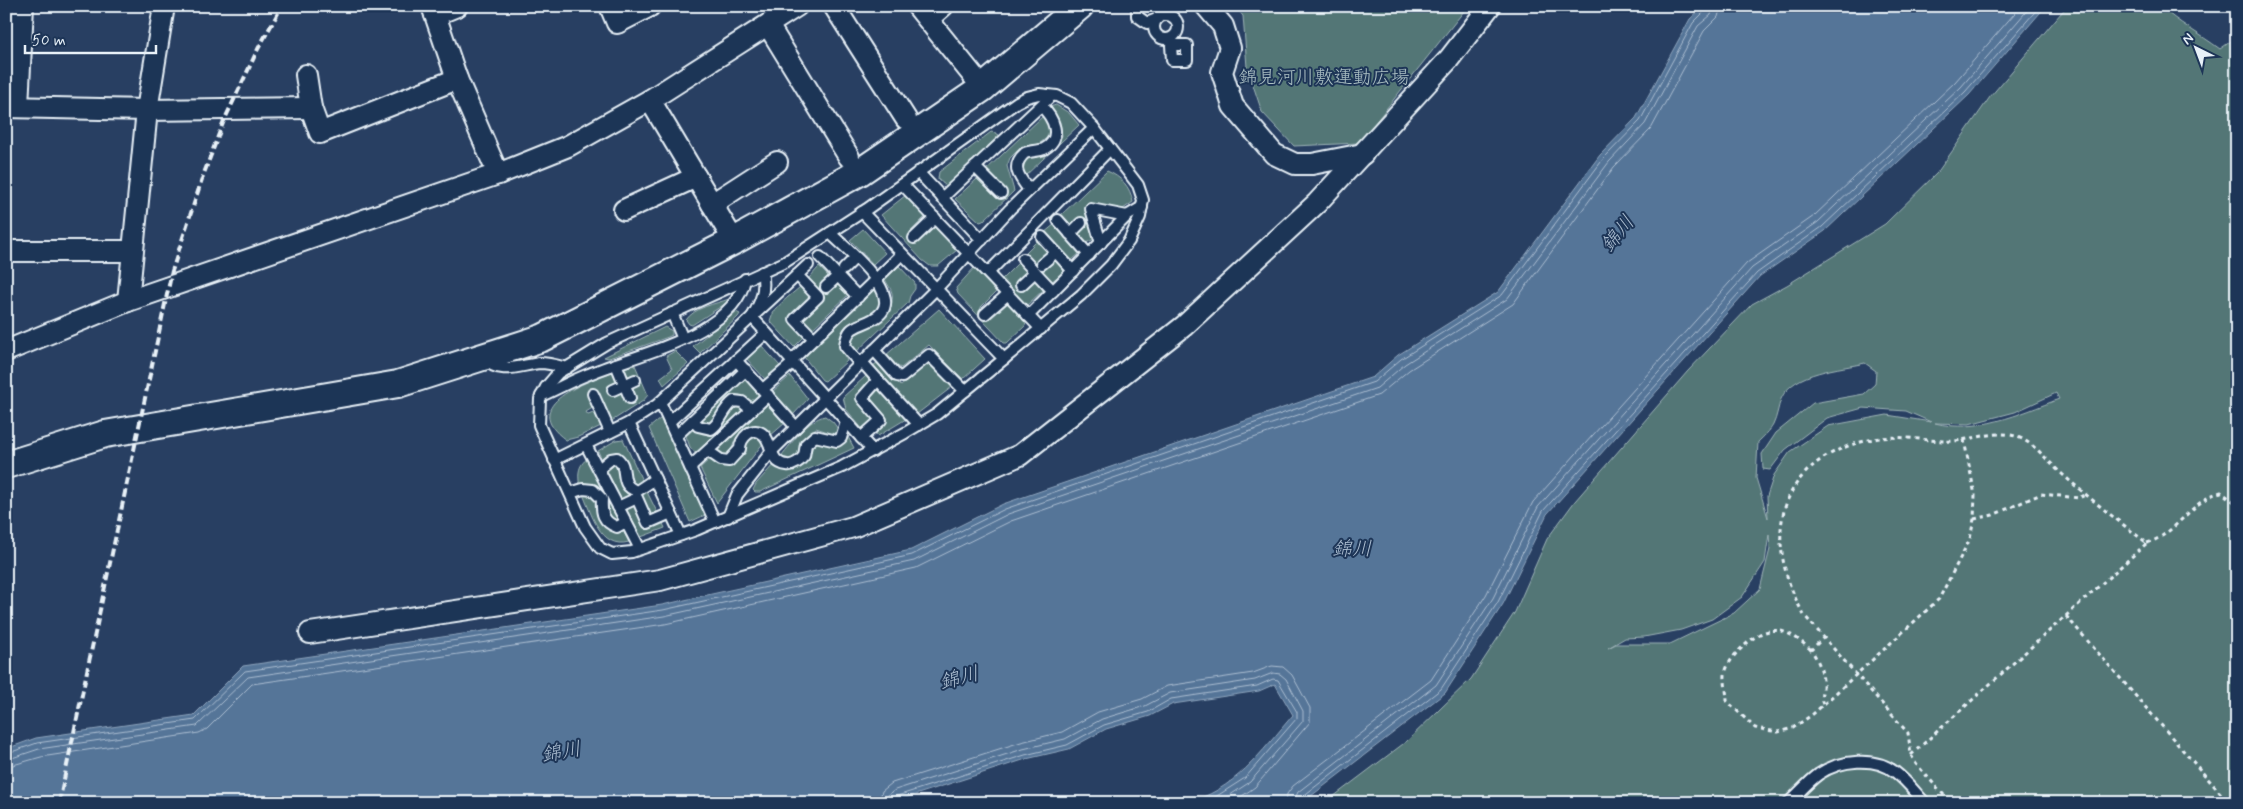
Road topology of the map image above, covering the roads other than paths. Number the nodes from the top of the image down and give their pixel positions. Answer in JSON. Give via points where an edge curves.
{"nodes":[{"id":1,"x":23,"y":6,"type":"edge"},
{"id":2,"x":457,"y":6,"type":"edge"},
{"id":3,"x":610,"y":6,"type":"edge"},
{"id":4,"x":650,"y":6,"type":"edge"},
{"id":5,"x":797,"y":6,"type":"edge"},
{"id":6,"x":834,"y":6,"type":"edge"},
{"id":7,"x":1080,"y":6,"type":"edge"},
{"id":8,"x":1137,"y":6,"type":"edge"},
{"id":9,"x":1160,"y":6,"type":"edge"},
{"id":10,"x":1206,"y":6,"type":"edge"},
{"id":11,"x":1490,"y":6,"type":"edge"},
{"id":12,"x":167,"y":7,"type":"edge"},
{"id":13,"x":433,"y":10,"type":"edge"},
{"id":14,"x":929,"y":11,"type":"edge"},
{"id":15,"x":1157,"y":19,"type":"junction"},
{"id":16,"x":768,"y":25,"type":"junction"},
{"id":17,"x":306,"y":75,"type":"dead end"},
{"id":18,"x":457,"y":79,"type":"junction"},
{"id":19,"x":983,"y":88,"type":"junction"},
{"id":20,"x":1051,"y":96,"type":"junction"},
{"id":21,"x":650,"y":100,"type":"junction"},
{"id":22,"x":12,"y":106,"type":"edge"},
{"id":23,"x":1041,"y":106,"type":"junction"},
{"id":24,"x":311,"y":108,"type":"junction"},
{"id":25,"x":147,"y":110,"type":"junction"},
{"id":26,"x":906,"y":119,"type":"dead end"},
{"id":27,"x":1094,"y":128,"type":"junction"},
{"id":28,"x":1110,"y":149,"type":"junction"},
{"id":29,"x":1363,"y":154,"type":"junction"},
{"id":30,"x":848,"y":157,"type":"dead end"},
{"id":31,"x":777,"y":162,"type":"dead end"},
{"id":32,"x":975,"y":167,"type":"junction"},
{"id":33,"x":918,"y":172,"type":"junction"},
{"id":34,"x":498,"y":174,"type":"junction"},
{"id":35,"x":696,"y":177,"type":"junction"},
{"id":36,"x":902,"y":184,"type":"junction"},
{"id":37,"x":1030,"y":190,"type":"junction"},
{"id":38,"x":1001,"y":193,"type":"dead end"},
{"id":39,"x":942,"y":198,"type":"junction"},
{"id":40,"x":712,"y":204,"type":"junction"},
{"id":41,"x":1142,"y":207,"type":"junction"},
{"id":42,"x":624,"y":210,"type":"dead end"},
{"id":43,"x":862,"y":212,"type":"junction"},
{"id":44,"x":1127,"y":216,"type":"junction"},
{"id":45,"x":935,"y":218,"type":"junction"},
{"id":46,"x":1058,"y":220,"type":"dead end"},
{"id":47,"x":1081,"y":223,"type":"dead end"},
{"id":48,"x":830,"y":233,"type":"junction"},
{"id":49,"x":1070,"y":234,"type":"junction"},
{"id":50,"x":1042,"y":237,"type":"dead end"},
{"id":51,"x":914,"y":238,"type":"dead end"},
{"id":52,"x":982,"y":240,"type":"junction"},
{"id":53,"x":734,"y":242,"type":"junction"},
{"id":54,"x":1101,"y":243,"type":"junction"},
{"id":55,"x":6,"y":251,"type":"edge"},
{"id":56,"x":132,"y":251,"type":"junction"},
{"id":57,"x":1056,"y":252,"type":"junction"},
{"id":58,"x":969,"y":253,"type":"junction"},
{"id":59,"x":902,"y":254,"type":"junction"},
{"id":60,"x":1089,"y":255,"type":"junction"},
{"id":61,"x":820,"y":257,"type":"dead end"},
{"id":62,"x":855,"y":258,"type":"junction"},
{"id":63,"x":1023,"y":259,"type":"dead end"},
{"id":64,"x":808,"y":265,"type":"dead end"},
{"id":65,"x":1038,"y":268,"type":"junction"},
{"id":66,"x":1073,"y":271,"type":"junction"},
{"id":67,"x":762,"y":272,"type":"junction"},
{"id":68,"x":841,"y":272,"type":"junction"},
{"id":69,"x":988,"y":273,"type":"junction"},
{"id":70,"x":797,"y":275,"type":"junction"},
{"id":71,"x":745,"y":279,"type":"junction"},
{"id":72,"x":876,"y":279,"type":"junction"},
{"id":73,"x":1021,"y":285,"type":"dead end"},
{"id":74,"x":826,"y":287,"type":"dead end"},
{"id":75,"x":936,"y":289,"type":"junction"},
{"id":76,"x":1053,"y":292,"type":"junction"},
{"id":77,"x":1008,"y":294,"type":"junction"},
{"id":78,"x":858,"y":297,"type":"junction"},
{"id":79,"x":128,"y":301,"type":"junction"},
{"id":80,"x":672,"y":313,"type":"junction"},
{"id":81,"x":985,"y":314,"type":"dead end"},
{"id":82,"x":1028,"y":316,"type":"junction"},
{"id":83,"x":752,"y":317,"type":"junction"},
{"id":84,"x":1040,"y":329,"type":"junction"},
{"id":85,"x":766,"y":332,"type":"junction"},
{"id":86,"x":683,"y":339,"type":"junction"},
{"id":87,"x":814,"y":339,"type":"junction"},
{"id":88,"x":874,"y":350,"type":"junction"},
{"id":89,"x":6,"y":351,"type":"edge"},
{"id":90,"x":483,"y":357,"type":"junction"},
{"id":91,"x":736,"y":360,"type":"junction"},
{"id":92,"x":1004,"y":360,"type":"junction"},
{"id":93,"x":792,"y":362,"type":"junction"},
{"id":94,"x":861,"y":363,"type":"junction"},
{"id":95,"x":616,"y":364,"type":"junction"},
{"id":96,"x":567,"y":368,"type":"junction"},
{"id":97,"x":746,"y":370,"type":"junction"},
{"id":98,"x":635,"y":380,"type":"dead end"},
{"id":99,"x":878,"y":380,"type":"junction"},
{"id":100,"x":624,"y":385,"type":"junction"},
{"id":101,"x":613,"y":390,"type":"dead end"},
{"id":102,"x":965,"y":391,"type":"junction"},
{"id":103,"x":765,"y":392,"type":"junction"},
{"id":104,"x":593,"y":394,"type":"dead end"},
{"id":105,"x":541,"y":396,"type":"junction"},
{"id":106,"x":630,"y":398,"type":"dead end"},
{"id":107,"x":825,"y":398,"type":"junction"},
{"id":108,"x":660,"y":402,"type":"junction"},
{"id":109,"x":599,"y":407,"type":"junction"},
{"id":110,"x":752,"y":410,"type":"junction"},
{"id":111,"x":589,"y":412,"type":"dead end"},
{"id":112,"x":692,"y":420,"type":"junction"},
{"id":113,"x":669,"y":422,"type":"junction"},
{"id":114,"x":846,"y":422,"type":"junction"},
{"id":115,"x":629,"y":423,"type":"junction"},
{"id":116,"x":919,"y":425,"type":"junction"},
{"id":117,"x":796,"y":427,"type":"junction"},
{"id":118,"x":610,"y":432,"type":"junction"},
{"id":119,"x":676,"y":436,"type":"junction"},
{"id":120,"x":861,"y":438,"type":"junction"},
{"id":121,"x":586,"y":445,"type":"junction"},
{"id":122,"x":708,"y":451,"type":"junction"},
{"id":123,"x":873,"y":451,"type":"junction"},
{"id":124,"x":771,"y":452,"type":"junction"},
{"id":125,"x":554,"y":460,"type":"junction"},
{"id":126,"x":6,"y":465,"type":"edge"},
{"id":127,"x":690,"y":467,"type":"junction"},
{"id":128,"x":599,"y":469,"type":"junction"},
{"id":129,"x":655,"y":479,"type":"junction"},
{"id":130,"x":570,"y":493,"type":"junction"},
{"id":131,"x":618,"y":507,"type":"junction"},
{"id":132,"x":671,"y":513,"type":"junction"},
{"id":133,"x":728,"y":517,"type":"junction"},
{"id":134,"x":626,"y":522,"type":"junction"},
{"id":135,"x":716,"y":522,"type":"junction"},
{"id":136,"x":681,"y":535,"type":"junction"},
{"id":137,"x":640,"y":549,"type":"junction"},
{"id":138,"x":310,"y":633,"type":"dead end"},
{"id":139,"x":1788,"y":803,"type":"edge"},
{"id":140,"x":1924,"y":803,"type":"edge"}],
"edges":[{"from":1,"to":22,"type":"street"},
{"from":2,"to":13,"type":"street"},
{"from":3,"to":4,"type":"street","via":[[617,23]]},
{"from":5,"to":16,"type":"street"},
{"from":6,"to":26,"type":"street"},
{"from":7,"to":19,"type":"street"},
{"from":8,"to":15,"type":"lane","via":[[1136,22],[1147,23]]},
{"from":9,"to":15,"type":"lane"},
{"from":10,"to":29,"type":"street","via":[[1223,26],[1230,48],[1222,72],[1233,106],[1274,154],[1295,164]]},
{"from":11,"to":29,"type":"street"},
{"from":12,"to":25,"type":"street"},
{"from":13,"to":18,"type":"street"},
{"from":14,"to":19,"type":"street"},
{"from":15,"to":15,"type":"lane","via":[[1164,15],[1172,17],[1178,28],[1172,38],[1154,39]]},
{"from":16,"to":21,"type":"street"},
{"from":16,"to":30,"type":"street"},
{"from":17,"to":24,"type":"street"},
{"from":18,"to":24,"type":"street","via":[[320,133]]},
{"from":18,"to":34,"type":"street"},
{"from":19,"to":53,"type":"street","via":[[860,172]]},
{"from":20,"to":23,"type":"lane"},
{"from":20,"to":27,"type":"lane","via":[[1072,103]]},
{"from":20,"to":33,"type":"lane","via":[[1027,97]]},
{"from":21,"to":34,"type":"street","via":[[568,146]]},
{"from":21,"to":35,"type":"street"},
{"from":22,"to":25,"type":"street"},
{"from":23,"to":32,"type":"lane"},
{"from":23,"to":37,"type":"lane","via":[[1052,118],[1056,130],[1054,140],[1044,149],[1025,153],[1016,165],[1016,171]]},
{"from":24,"to":25,"type":"street"},
{"from":25,"to":56,"type":"street"},
{"from":27,"to":28,"type":"lane"},
{"from":27,"to":37,"type":"lane"},
{"from":28,"to":41,"type":"lane","via":[[1138,185]]},
{"from":28,"to":69,"type":"lane"},
{"from":29,"to":138,"type":"street","via":[[1317,203],[1184,326],[1020,455],[853,528],[660,580]]},
{"from":31,"to":40,"type":"street"},
{"from":32,"to":38,"type":"lane"},
{"from":32,"to":39,"type":"lane"},
{"from":33,"to":36,"type":"lane"},
{"from":33,"to":39,"type":"lane"},
{"from":34,"to":79,"type":"street"},
{"from":35,"to":40,"type":"street"},
{"from":35,"to":42,"type":"street"},
{"from":36,"to":43,"type":"lane"},
{"from":36,"to":45,"type":"lane"},
{"from":37,"to":52,"type":"lane"},
{"from":39,"to":52,"type":"lane"},
{"from":40,"to":53,"type":"street"},
{"from":41,"to":44,"type":"lane"},
{"from":41,"to":84,"type":"lane","via":[[1129,241],[1111,266]]},
{"from":43,"to":48,"type":"lane"},
{"from":43,"to":59,"type":"lane"},
{"from":44,"to":54,"type":"lane"},
{"from":44,"to":54,"type":"lane","via":[[1091,208]]},
{"from":45,"to":51,"type":"lane"},
{"from":45,"to":58,"type":"lane"},
{"from":46,"to":49,"type":"lane"},
{"from":47,"to":49,"type":"lane"},
{"from":48,"to":62,"type":"lane"},
{"from":48,"to":67,"type":"lane","via":[[785,262]]},
{"from":49,"to":60,"type":"lane"},
{"from":50,"to":57,"type":"lane"},
{"from":52,"to":58,"type":"lane"},
{"from":53,"to":90,"type":"street","via":[[542,338]]},
{"from":54,"to":60,"type":"lane"},
{"from":55,"to":56,"type":"street"},
{"from":56,"to":79,"type":"street"},
{"from":57,"to":65,"type":"lane"},
{"from":57,"to":66,"type":"lane"},
{"from":58,"to":69,"type":"lane"},
{"from":58,"to":75,"type":"lane"},
{"from":59,"to":72,"type":"lane"},
{"from":59,"to":75,"type":"lane"},
{"from":60,"to":66,"type":"lane"},
{"from":61,"to":68,"type":"lane"},
{"from":62,"to":68,"type":"lane"},
{"from":62,"to":72,"type":"lane"},
{"from":63,"to":65,"type":"lane"},
{"from":64,"to":70,"type":"lane"},
{"from":65,"to":73,"type":"lane"},
{"from":65,"to":76,"type":"lane"},
{"from":66,"to":76,"type":"lane"},
{"from":67,"to":71,"type":"lane"},
{"from":67,"to":83,"type":"lane","via":[[764,288]]},
{"from":68,"to":74,"type":"lane"},
{"from":68,"to":78,"type":"lane"},
{"from":69,"to":77,"type":"lane"},
{"from":70,"to":83,"type":"lane"},
{"from":70,"to":87,"type":"lane","via":[[818,297],[795,319]]},
{"from":71,"to":80,"type":"lane"},
{"from":71,"to":86,"type":"lane","via":[[737,302],[703,330]]},
{"from":72,"to":78,"type":"lane"},
{"from":72,"to":94,"type":"lane","via":[[885,294],[884,309],[872,320],[852,328],[846,336],[845,346]]},
{"from":75,"to":88,"type":"lane"},
{"from":75,"to":92,"type":"lane"},
{"from":76,"to":82,"type":"lane"},
{"from":77,"to":81,"type":"lane"},
{"from":77,"to":82,"type":"lane"},
{"from":78,"to":87,"type":"lane"},
{"from":79,"to":89,"type":"street"},
{"from":80,"to":86,"type":"lane"},
{"from":80,"to":96,"type":"lane","via":[[607,344]]},
{"from":82,"to":84,"type":"lane"},
{"from":83,"to":85,"type":"lane"},
{"from":83,"to":108,"type":"lane"},
{"from":84,"to":92,"type":"lane"},
{"from":85,"to":91,"type":"lane"},
{"from":85,"to":93,"type":"lane"},
{"from":86,"to":95,"type":"lane"},
{"from":87,"to":93,"type":"lane"},
{"from":88,"to":94,"type":"lane"},
{"from":88,"to":102,"type":"lane","via":[[897,376],[902,377],[928,355]]},
{"from":90,"to":96,"type":"lane","via":[[501,369],[542,363]]},
{"from":90,"to":126,"type":"street","via":[[398,384],[106,434]]},
{"from":91,"to":97,"type":"lane"},
{"from":91,"to":113,"type":"lane"},
{"from":92,"to":102,"type":"lane"},
{"from":93,"to":103,"type":"lane"},
{"from":93,"to":107,"type":"lane"},
{"from":94,"to":99,"type":"lane"},
{"from":94,"to":107,"type":"lane"},
{"from":95,"to":100,"type":"lane"},
{"from":95,"to":105,"type":"lane"},
{"from":96,"to":105,"type":"lane","via":[[558,373]]},
{"from":97,"to":103,"type":"lane"},
{"from":97,"to":112,"type":"lane"},
{"from":98,"to":100,"type":"lane"},
{"from":99,"to":116,"type":"lane"},
{"from":99,"to":120,"type":"lane","via":[[862,398],[881,420]]},
{"from":100,"to":101,"type":"lane"},
{"from":100,"to":106,"type":"lane"},
{"from":102,"to":116,"type":"lane"},
{"from":103,"to":110,"type":"lane"},
{"from":103,"to":117,"type":"lane"},
{"from":104,"to":109,"type":"lane"},
{"from":105,"to":125,"type":"lane","via":[[539,425]]},
{"from":107,"to":114,"type":"lane"},
{"from":107,"to":117,"type":"lane"},
{"from":108,"to":113,"type":"lane"},
{"from":108,"to":115,"type":"lane"},
{"from":109,"to":111,"type":"lane"},
{"from":109,"to":118,"type":"lane"},
{"from":110,"to":112,"type":"lane","via":[[742,402],[734,401],[711,429],[698,426]]},
{"from":110,"to":122,"type":"lane"},
{"from":112,"to":119,"type":"lane"},
{"from":113,"to":119,"type":"lane"},
{"from":114,"to":120,"type":"lane"},
{"from":114,"to":124,"type":"lane","via":[[841,438],[837,441],[815,436],[806,444],[804,456],[791,465],[777,461]]},
{"from":115,"to":118,"type":"lane"},
{"from":115,"to":129,"type":"lane"},
{"from":116,"to":123,"type":"lane"},
{"from":117,"to":124,"type":"lane"},
{"from":118,"to":121,"type":"lane"},
{"from":119,"to":127,"type":"lane"},
{"from":120,"to":123,"type":"lane"},
{"from":121,"to":125,"type":"lane"},
{"from":121,"to":128,"type":"lane"},
{"from":122,"to":124,"type":"lane","via":[[721,460],[729,461],[740,449],[744,436],[758,431],[767,440]]},
{"from":122,"to":127,"type":"lane"},
{"from":123,"to":133,"type":"lane"},
{"from":124,"to":133,"type":"lane","via":[[737,495]]},
{"from":125,"to":130,"type":"lane"},
{"from":127,"to":135,"type":"lane"},
{"from":128,"to":129,"type":"lane","via":[[617,458],[624,467],[626,484],[637,491]]},
{"from":128,"to":131,"type":"lane"},
{"from":129,"to":132,"type":"lane"},
{"from":130,"to":134,"type":"lane","via":[[593,490],[602,499],[601,511],[610,524],[617,526]]},
{"from":130,"to":137,"type":"lane","via":[[585,527],[600,548],[612,554]]},
{"from":131,"to":132,"type":"lane","via":[[637,498],[648,523]]},
{"from":131,"to":134,"type":"lane"},
{"from":132,"to":136,"type":"lane"},
{"from":133,"to":135,"type":"lane"},
{"from":134,"to":137,"type":"lane"},
{"from":135,"to":136,"type":"lane"},
{"from":136,"to":137,"type":"lane"},
{"from":139,"to":140,"type":"lane","via":[[1819,774],[1841,764],[1866,762],[1881,764],[1894,771]]}]}
